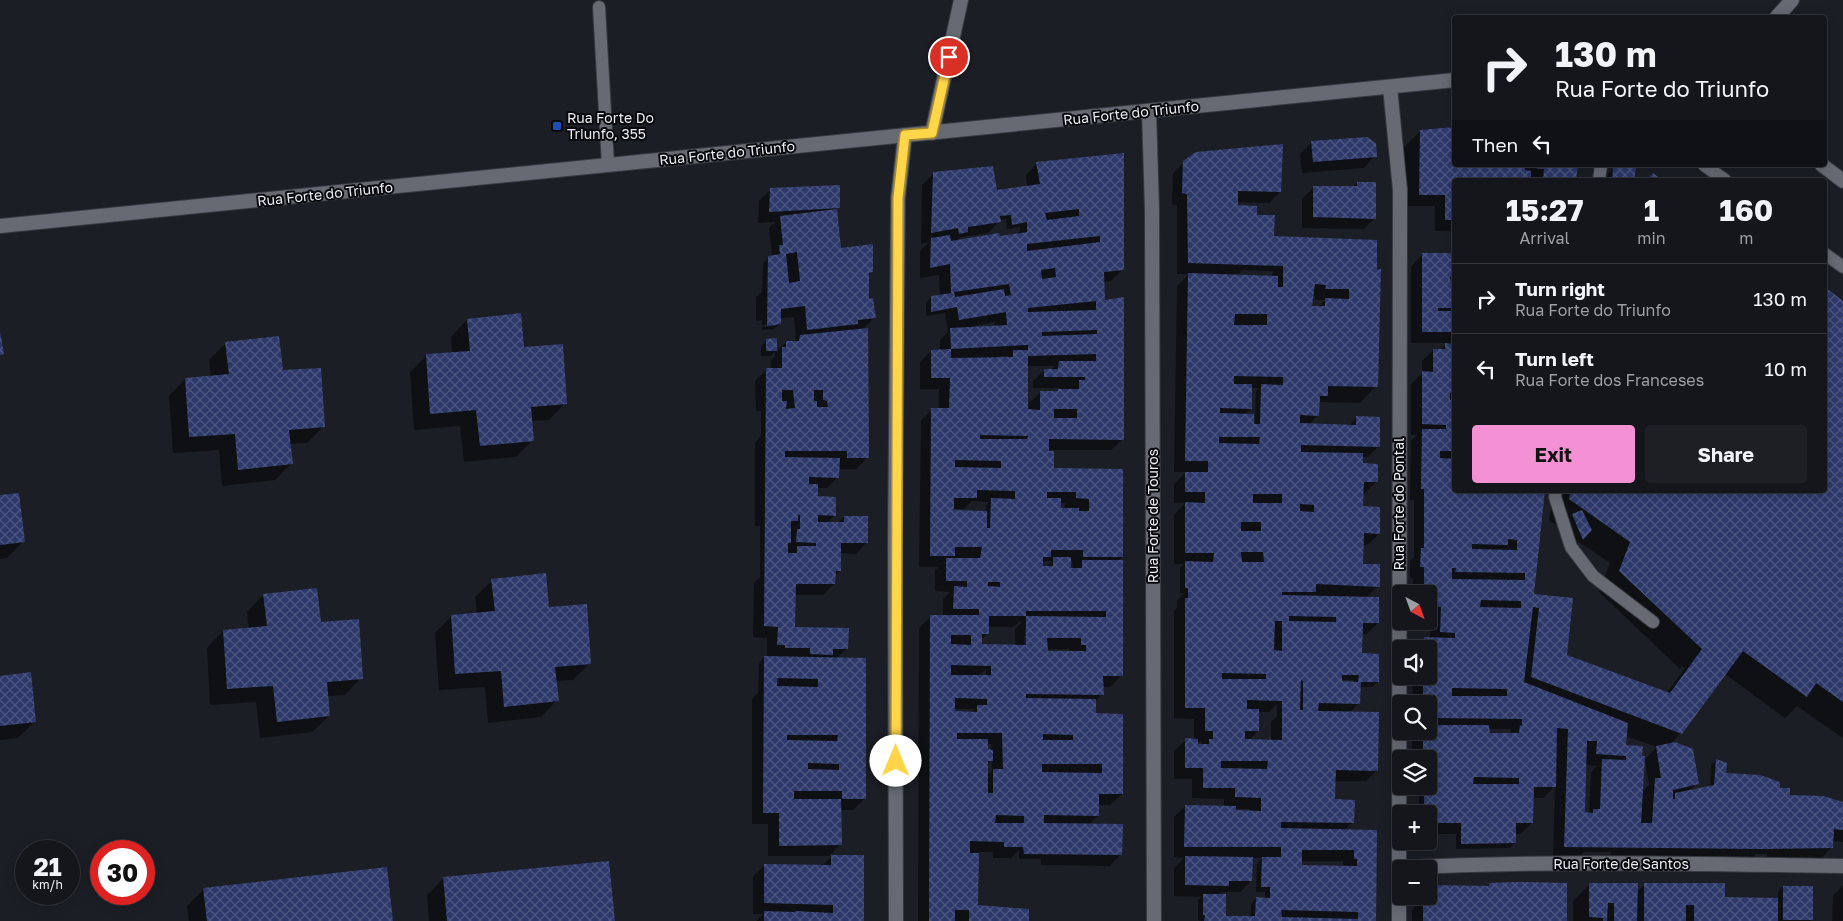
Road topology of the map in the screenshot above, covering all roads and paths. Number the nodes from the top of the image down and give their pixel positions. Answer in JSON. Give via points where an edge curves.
{"nodes":[{"id":1,"x":961,"y":0,"type":"edge"},
{"id":2,"x":1792,"y":0,"type":"edge"},
{"id":3,"x":599,"y":7,"type":"dead end"},
{"id":4,"x":1779,"y":15,"type":"edge"},
{"id":5,"x":1452,"y":80,"type":"edge"},
{"id":6,"x":1390,"y":87,"type":"junction"},
{"id":7,"x":1149,"y":111,"type":"junction"},
{"id":8,"x":932,"y":133,"type":"junction"},
{"id":9,"x":905,"y":135,"type":"junction"},
{"id":10,"x":608,"y":165,"type":"junction"},
{"id":11,"x":1707,"y":167,"type":"edge"},
{"id":12,"x":1825,"y":167,"type":"edge"},
{"id":13,"x":1722,"y":178,"type":"edge"},
{"id":14,"x":1843,"y":181,"type":"edge"},
{"id":15,"x":0,"y":226,"type":"edge"},
{"id":16,"x":1827,"y":255,"type":"edge"},
{"id":17,"x":1843,"y":267,"type":"edge"},
{"id":18,"x":1556,"y":493,"type":"edge"},
{"id":19,"x":1653,"y":622,"type":"dead end"},
{"id":20,"x":1398,"y":860,"type":"edge"},
{"id":21,"x":1437,"y":866,"type":"edge"},
{"id":22,"x":1843,"y":866,"type":"edge"},
{"id":23,"x":1398,"y":905,"type":"edge"},
{"id":24,"x":896,"y":921,"type":"edge"},
{"id":25,"x":1154,"y":921,"type":"edge"},
{"id":26,"x":1398,"y":921,"type":"edge"}],
"edges":[{"from":1,"to":8,"type":"street"},
{"from":2,"to":4,"type":"street"},
{"from":3,"to":10,"type":"lane"},
{"from":5,"to":6,"type":"street","name":"Rua Forte do Triunfo"},
{"from":6,"to":7,"type":"street","name":"Rua Forte do Triunfo"},
{"from":6,"to":20,"type":"street","name":"Rua Forte do Pontal","via":[[1400,190]]},
{"from":7,"to":8,"type":"street","name":"Rua Forte do Triunfo"},
{"from":7,"to":25,"type":"street","name":"Rua Forte de Touros"},
{"from":8,"to":9,"type":"street","name":"Rua Forte do Triunfo"},
{"from":9,"to":10,"type":"street","name":"Rua Forte do Triunfo"},
{"from":9,"to":24,"type":"street","via":[[898,198]]},
{"from":10,"to":15,"type":"street","name":"Rua Forte do Triunfo"},
{"from":11,"to":13,"type":"lane"},
{"from":12,"to":14,"type":"street"},
{"from":16,"to":17,"type":"lane"},
{"from":18,"to":19,"type":"lane","via":[[1571,547],[1593,576]]},
{"from":21,"to":22,"type":"street","name":"Rua Forte de Santos"},
{"from":23,"to":26,"type":"street","name":"Rua Forte do Pontal"}]}
